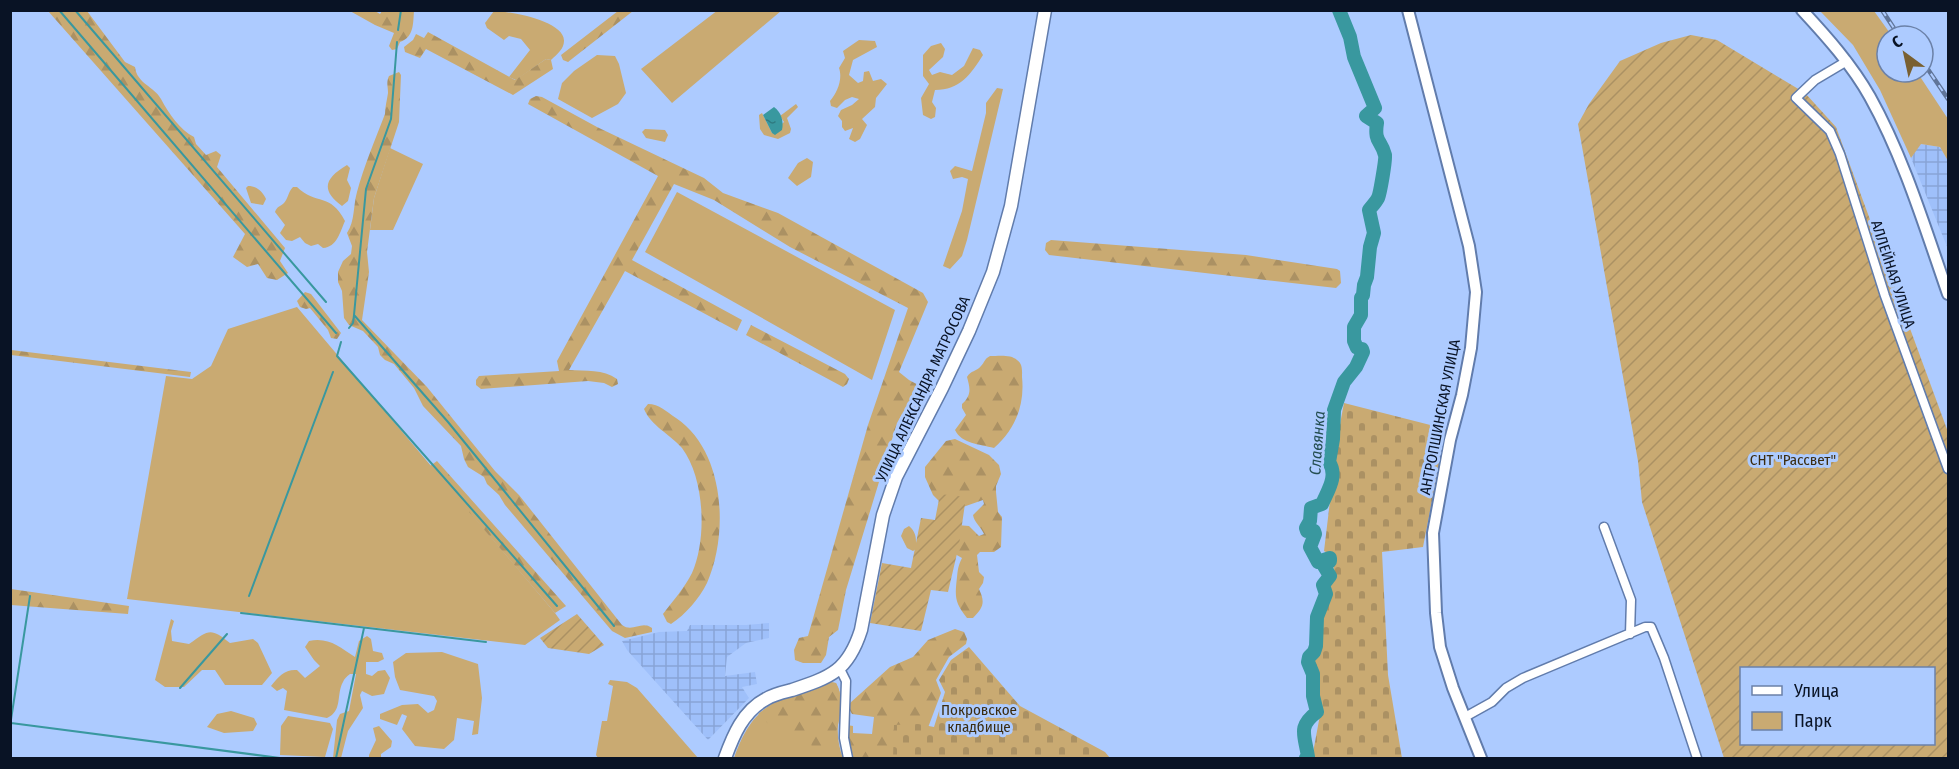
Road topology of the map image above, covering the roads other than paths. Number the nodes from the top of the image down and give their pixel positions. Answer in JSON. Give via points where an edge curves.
{"nodes":[{"id":1,"x":1045,"y":10,"type":"edge"},
{"id":2,"x":1408,"y":10,"type":"edge"},
{"id":3,"x":1802,"y":10,"type":"edge"},
{"id":4,"x":1847,"y":62,"type":"junction"},
{"id":5,"x":1948,"y":294,"type":"edge"},
{"id":6,"x":1948,"y":469,"type":"edge"},
{"id":7,"x":1604,"y":526,"type":"dead end"},
{"id":8,"x":1630,"y":634,"type":"junction"},
{"id":9,"x":840,"y":669,"type":"junction"},
{"id":10,"x":1465,"y":717,"type":"junction"},
{"id":11,"x":725,"y":759,"type":"edge"},
{"id":12,"x":848,"y":759,"type":"edge"},
{"id":13,"x":1481,"y":759,"type":"edge"},
{"id":14,"x":1697,"y":759,"type":"edge"}],
"edges":[{"from":1,"to":9,"type":"main road","name":"УЛИЦА АЛЕКСАНДРА МАТРОСОВА","via":[[1011,206],[993,272],[969,331],[896,477],[883,515],[861,630],[849,659]]},
{"from":2,"to":10,"type":"street","name":"АНТРОПШИНСКАЯ УЛИЦА","via":[[1469,246],[1476,292],[1471,348],[1433,533],[1440,647]]},
{"from":3,"to":4,"type":"street"},
{"from":4,"to":5,"type":"street","via":[[1887,130]]},
{"from":4,"to":6,"type":"street","name":"АЛЛЕЙНАЯ УЛИЦА","via":[[1815,80],[1796,99],[1830,131],[1840,154],[1885,296]]},
{"from":7,"to":8,"type":"street","via":[[1631,600]]},
{"from":8,"to":10,"type":"street","via":[[1522,678]]},
{"from":8,"to":14,"type":"street","via":[[1651,627]]},
{"from":9,"to":11,"type":"main road","via":[[755,706],[739,726]]},
{"from":9,"to":12,"type":"street","via":[[846,681],[844,738]]},
{"from":10,"to":13,"type":"street","name":"АНТРОПШИНСКАЯ УЛИЦА"}]}
